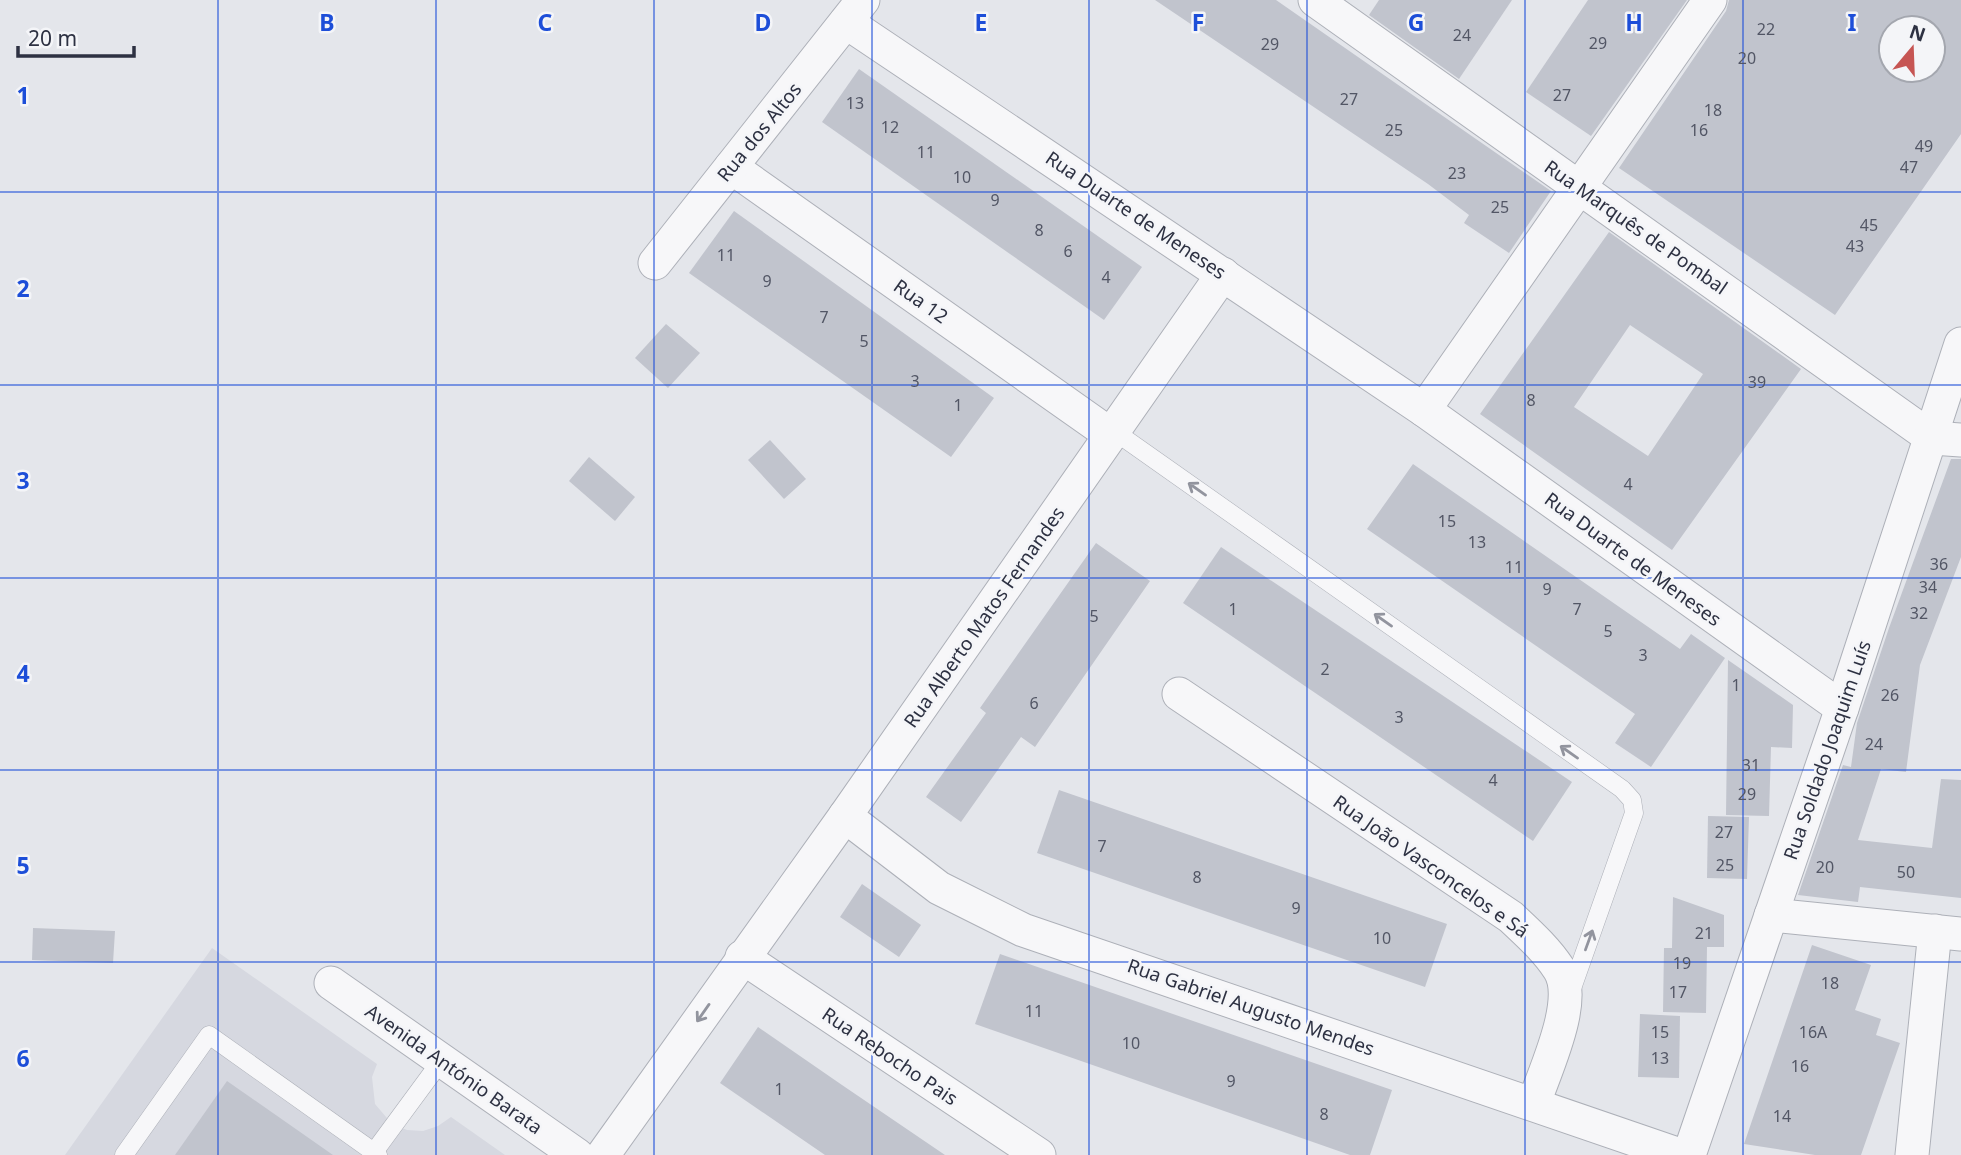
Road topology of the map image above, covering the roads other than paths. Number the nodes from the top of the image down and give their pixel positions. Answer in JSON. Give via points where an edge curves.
{"nodes":[{"id":1,"x":1315,"y":0,"type":"edge"},
{"id":2,"x":1710,"y":0,"type":"edge"},
{"id":3,"x":855,"y":11,"type":"edge"},
{"id":4,"x":731,"y":167,"type":"junction"},
{"id":5,"x":1580,"y":187,"type":"junction"},
{"id":6,"x":654,"y":263,"type":"dead end"},
{"id":7,"x":1223,"y":274,"type":"junction"},
{"id":8,"x":1961,"y":344,"type":"edge"},
{"id":9,"x":1424,"y":410,"type":"junction"},
{"id":10,"x":1113,"y":433,"type":"junction"},
{"id":11,"x":1947,"y":439,"type":"edge"},
{"id":12,"x":1179,"y":694,"type":"dead end"},
{"id":13,"x":1842,"y":708,"type":"junction"},
{"id":14,"x":845,"y":816,"type":"junction"},
{"id":15,"x":1771,"y":915,"type":"junction"},
{"id":16,"x":1948,"y":932,"type":"edge"},
{"id":17,"x":742,"y":957,"type":"junction"},
{"id":18,"x":331,"y":984,"type":"dead end"},
{"id":19,"x":1566,"y":1004,"type":"junction"},
{"id":20,"x":441,"y":1060,"type":"junction"},
{"id":21,"x":1534,"y":1103,"type":"junction"},
{"id":22,"x":376,"y":1154,"type":"edge"},
{"id":23,"x":124,"y":1155,"type":"edge"},
{"id":24,"x":577,"y":1155,"type":"edge"},
{"id":25,"x":603,"y":1155,"type":"edge"},
{"id":26,"x":1039,"y":1155,"type":"edge"},
{"id":27,"x":1680,"y":1155,"type":"edge"},
{"id":28,"x":1689,"y":1155,"type":"edge"},
{"id":29,"x":1912,"y":1155,"type":"edge"}],
"edges":[{"from":1,"to":5,"type":"street","name":"Rua Marquês de Pombal"},
{"from":2,"to":5,"type":"street"},
{"from":3,"to":4,"type":"street","name":"Rua dos Altos"},
{"from":3,"to":7,"type":"street","name":"Rua Duarte de Meneses"},
{"from":4,"to":6,"type":"street","name":"Rua dos Altos"},
{"from":4,"to":10,"type":"street","name":"Rua 12"},
{"from":5,"to":9,"type":"street"},
{"from":5,"to":11,"type":"street","name":"Rua Marquês de Pombal"},
{"from":7,"to":9,"type":"street","name":"Rua Duarte de Meneses"},
{"from":7,"to":10,"type":"street","name":"Rua Alberto Matos Fernandes"},
{"from":8,"to":11,"type":"street","name":"Rua Soldado Joaquim Luís"},
{"from":9,"to":13,"type":"street","name":"Rua Duarte de Meneses"},
{"from":10,"to":14,"type":"street","name":"Rua Alberto Matos Fernandes"},
{"from":19,"to":10,"type":"lane","one_way":true,"via":[[1634,813],[1632,800]]},
{"from":11,"to":13,"type":"street","name":"Rua Soldado Joaquim Luís"},
{"from":12,"to":19,"type":"street","name":"Rua João Vasconcelos e Sá","via":[[1511,917],[1561,971]]},
{"from":13,"to":15,"type":"street","name":"Rua Soldado Joaquim Luís"},
{"from":14,"to":17,"type":"street","name":"Rua Alberto Matos Fernandes"},
{"from":14,"to":21,"type":"street","name":"Rua Gabriel Augusto Mendes","via":[[939,888],[1023,930]]},
{"from":15,"to":16,"type":"street"},
{"from":15,"to":28,"type":"street","name":"Rua Soldado Joaquim Luís"},
{"from":16,"to":29,"type":"street"},
{"from":17,"to":25,"type":"street","name":"Rua Alberto Matos Fernandes","one_way":true},
{"from":17,"to":26,"type":"street","name":"Rua Rebocho Pais"},
{"from":18,"to":20,"type":"street","name":"Avenida António Barata"},
{"from":19,"to":21,"type":"street","name":"Rua João Vasconcelos e Sá"},
{"from":20,"to":22,"type":"lane"},
{"from":20,"to":24,"type":"street","name":"Avenida António Barata"},
{"from":21,"to":27,"type":"street","name":"Rua Gabriel Augusto Mendes"},
{"from":22,"to":23,"type":"lane","via":[[209,1035]]}]}
